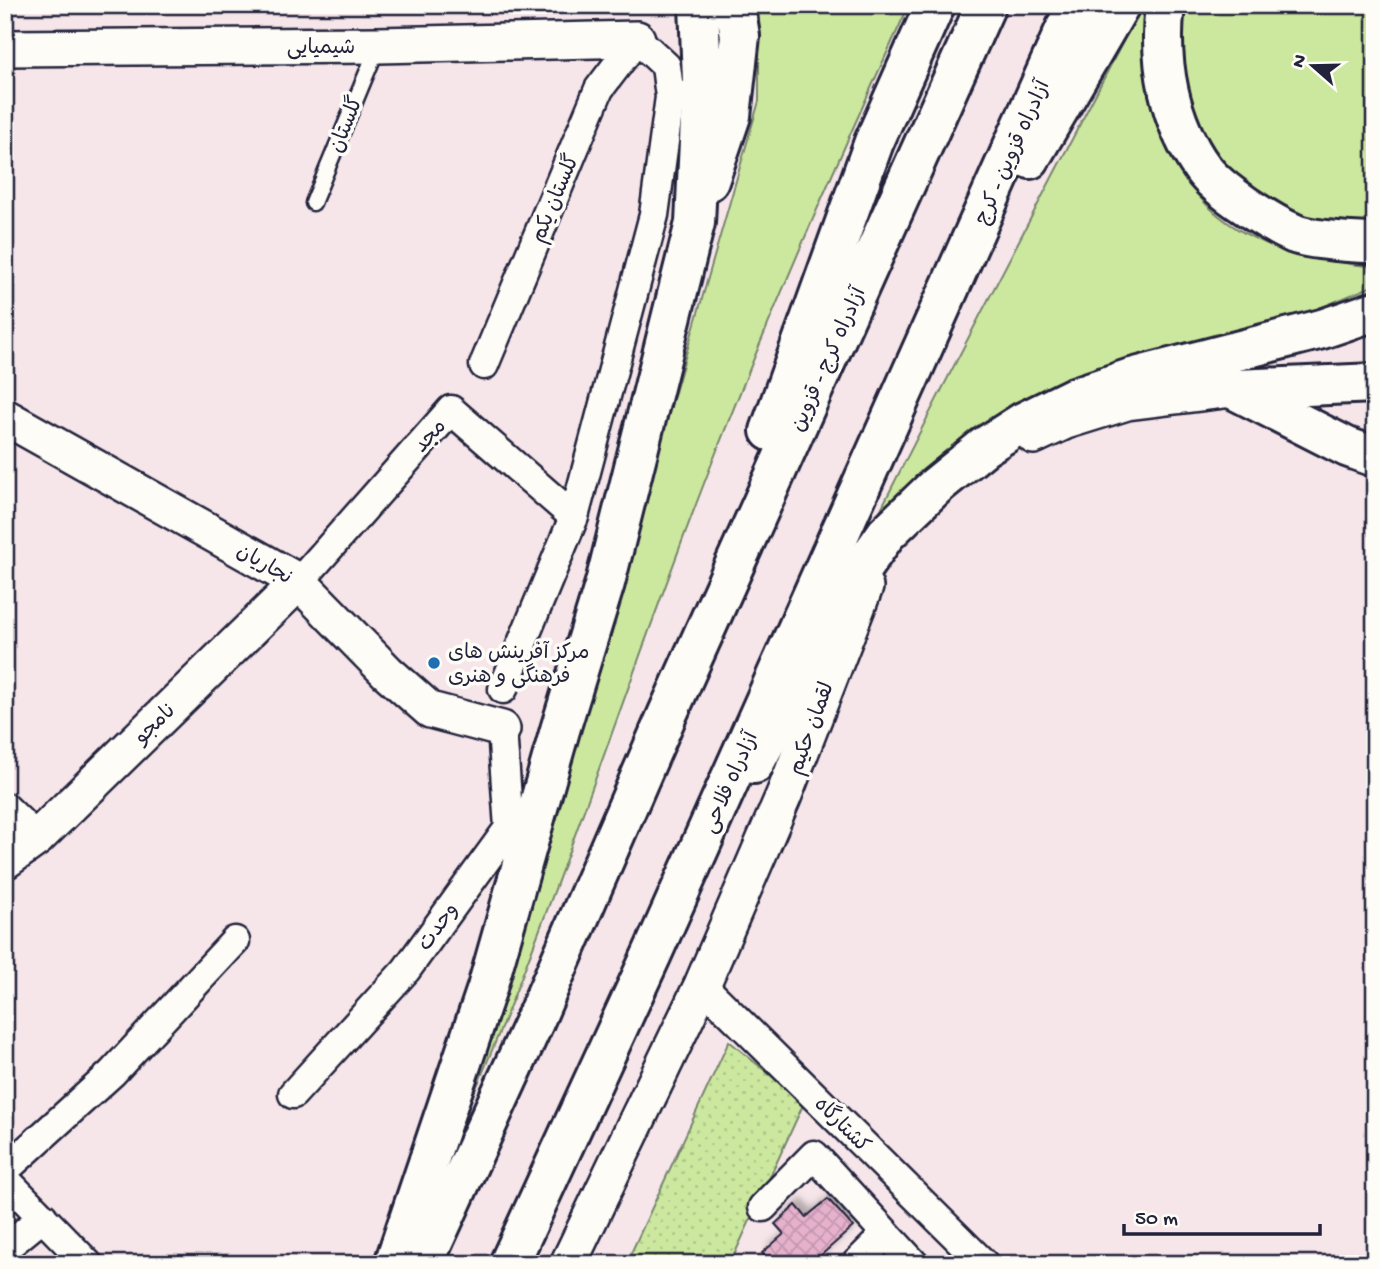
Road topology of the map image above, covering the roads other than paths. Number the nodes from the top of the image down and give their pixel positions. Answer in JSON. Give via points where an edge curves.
{"nodes":[{"id":1,"x":699,"y":5,"type":"edge"},
{"id":2,"x":735,"y":5,"type":"edge"},
{"id":3,"x":935,"y":5,"type":"edge"},
{"id":4,"x":986,"y":5,"type":"edge"},
{"id":5,"x":1076,"y":5,"type":"edge"},
{"id":6,"x":1120,"y":5,"type":"edge"},
{"id":7,"x":1165,"y":5,"type":"edge"},
{"id":8,"x":637,"y":39,"type":"junction"},
{"id":9,"x":378,"y":46,"type":"junction"},
{"id":10,"x":5,"y":48,"type":"edge"},
{"id":11,"x":313,"y":203,"type":"dead end"},
{"id":12,"x":695,"y":223,"type":"junction"},
{"id":13,"x":1375,"y":243,"type":"edge"},
{"id":14,"x":946,"y":299,"type":"junction"},
{"id":15,"x":1375,"y":311,"type":"edge"},
{"id":16,"x":484,"y":365,"type":"dead end"},
{"id":17,"x":1373,"y":384,"type":"edge"},
{"id":18,"x":1233,"y":389,"type":"junction"},
{"id":19,"x":5,"y":417,"type":"edge"},
{"id":20,"x":1367,"y":455,"type":"edge"},
{"id":21,"x":574,"y":517,"type":"junction"},
{"id":22,"x":299,"y":582,"type":"junction"},
{"id":23,"x":503,"y":689,"type":"dead end"},
{"id":24,"x":668,"y":713,"type":"junction"},
{"id":25,"x":502,"y":729,"type":"joint"},
{"id":26,"x":5,"y":807,"type":"edge"},
{"id":27,"x":37,"y":838,"type":"junction"},
{"id":28,"x":5,"y":861,"type":"edge"},
{"id":29,"x":235,"y":941,"type":"dead end"},
{"id":30,"x":652,"y":954,"type":"junction"},
{"id":31,"x":702,"y":985,"type":"junction"},
{"id":32,"x":293,"y":1094,"type":"dead end"},
{"id":33,"x":5,"y":1170,"type":"edge"},
{"id":34,"x":5,"y":1179,"type":"edge"},
{"id":35,"x":763,"y":1207,"type":"dead end"},
{"id":36,"x":43,"y":1217,"type":"junction"},
{"id":37,"x":886,"y":1234,"type":"junction"},
{"id":38,"x":5,"y":1248,"type":"edge"},
{"id":39,"x":88,"y":1264,"type":"edge"},
{"id":40,"x":394,"y":1264,"type":"edge"},
{"id":41,"x":423,"y":1264,"type":"edge"},
{"id":42,"x":509,"y":1264,"type":"edge"},
{"id":43,"x":568,"y":1264,"type":"edge"},
{"id":44,"x":856,"y":1264,"type":"edge"},
{"id":45,"x":914,"y":1264,"type":"edge"},
{"id":46,"x":984,"y":1264,"type":"edge"}],
"edges":[{"from":1,"to":12,"type":"main road","via":[[702,80]]},
{"from":2,"to":12,"type":"main road","via":[[740,36],[731,116]]},
{"from":3,"to":24,"type":"main road","via":[[873,142]]},
{"from":4,"to":24,"type":"main road","name":"آزادراه کرج - قزوین"},
{"from":5,"to":14,"type":"main road","name":"آزادراه قزوین - کرج"},
{"from":6,"to":14,"type":"main road"},
{"from":7,"to":13,"type":"main road","via":[[1161,39],[1165,75],[1183,133],[1205,170],[1245,205],[1297,235]]},
{"from":8,"to":9,"type":"street","name":"شیمیایی"},
{"from":8,"to":16,"type":"street","name":"گلستان یکم","via":[[599,89]]},
{"from":8,"to":21,"type":"street","via":[[666,66],[670,97],[654,215]]},
{"from":9,"to":10,"type":"street","name":"شیمیایی"},
{"from":9,"to":11,"type":"lane","name":"گلستان"},
{"from":12,"to":40,"type":"main road","via":[[605,583],[487,988]]},
{"from":14,"to":30,"type":"main road","name":"آزادراه فلاحی"},
{"from":15,"to":30,"type":"main road","via":[[1074,397],[984,447],[936,486],[886,534],[848,589]]},
{"from":17,"to":18,"type":"main road","name":"لقمان حکیم"},
{"from":17,"to":20,"type":"main road","via":[[1337,411],[1334,430]]},
{"from":18,"to":20,"type":"main road"},
{"from":18,"to":31,"type":"street","name":"لقمان حکیم","via":[[1127,402],[1066,421],[1002,453],[939,498],[890,544],[858,603],[789,784]]},
{"from":19,"to":22,"type":"street","name":"نجاریان"},
{"from":21,"to":22,"type":"street","name":"مجد","via":[[451,410]]},
{"from":21,"to":23,"type":"street"},
{"from":22,"to":25,"type":"street","name":"نجاریان","via":[[430,710]]},
{"from":22,"to":27,"type":"street","name":"نامجو"},
{"from":24,"to":41,"type":"main road","via":[[534,1023]]},
{"from":25,"to":32,"type":"street","name":"وحدت","via":[[509,828],[406,970]]},
{"from":26,"to":27,"type":"street"},
{"from":27,"to":28,"type":"street","name":"نامجو"},
{"from":29,"to":33,"type":"street","via":[[112,1073]]},
{"from":30,"to":42,"type":"main road","name":"آزادراه فلاحی"},
{"from":31,"to":43,"type":"street","name":"لقمان حکیم"},
{"from":31,"to":46,"type":"street","name":"کشتارگاه"},
{"from":34,"to":36,"type":"street"},
{"from":35,"to":37,"type":"street","via":[[814,1155]]},
{"from":36,"to":38,"type":"street"},
{"from":36,"to":39,"type":"street"},
{"from":37,"to":44,"type":"street"},
{"from":37,"to":45,"type":"street"}]}
